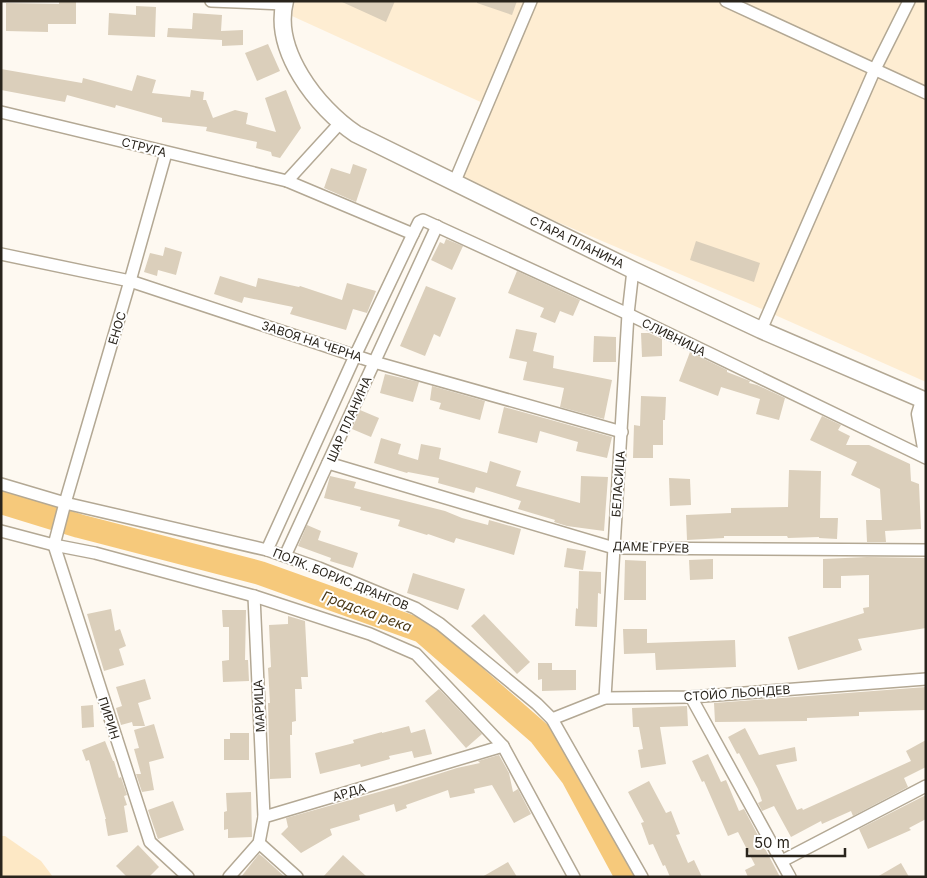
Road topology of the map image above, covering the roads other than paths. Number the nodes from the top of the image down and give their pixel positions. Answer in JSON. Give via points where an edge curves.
{"nodes":[{"id":1,"x":211,"y":1,"type":"edge"},
{"id":2,"x":530,"y":1,"type":"edge"},
{"id":3,"x":726,"y":1,"type":"edge"},
{"id":4,"x":909,"y":1,"type":"edge"},
{"id":5,"x":284,"y":2,"type":"edge"},
{"id":6,"x":875,"y":69,"type":"junction"},
{"id":7,"x":926,"y":93,"type":"edge"},
{"id":8,"x":1,"y":112,"type":"edge"},
{"id":9,"x":340,"y":123,"type":"junction"},
{"id":10,"x":166,"y":153,"type":"junction"},
{"id":11,"x":288,"y":181,"type":"junction"},
{"id":12,"x":455,"y":181,"type":"junction"},
{"id":13,"x":419,"y":222,"type":"joint"},
{"id":14,"x":437,"y":226,"type":"junction"},
{"id":15,"x":412,"y":234,"type":"junction"},
{"id":16,"x":1,"y":254,"type":"edge"},
{"id":17,"x":633,"y":270,"type":"junction"},
{"id":18,"x":130,"y":282,"type":"junction"},
{"id":19,"x":628,"y":314,"type":"junction"},
{"id":20,"x":761,"y":330,"type":"junction"},
{"id":21,"x":355,"y":356,"type":"junction"},
{"id":22,"x":374,"y":362,"type":"junction"},
{"id":23,"x":925,"y":401,"type":"edge"},
{"id":24,"x":622,"y":432,"type":"junction"},
{"id":25,"x":926,"y":448,"type":"edge"},
{"id":26,"x":926,"y":458,"type":"edge"},
{"id":27,"x":328,"y":463,"type":"junction"},
{"id":28,"x":1,"y":484,"type":"edge"},
{"id":29,"x":65,"y":503,"type":"junction"},
{"id":30,"x":1,"y":531,"type":"edge"},
{"id":31,"x":54,"y":545,"type":"junction"},
{"id":32,"x":614,"y":548,"type":"junction"},
{"id":33,"x":267,"y":550,"type":"junction"},
{"id":34,"x":926,"y":550,"type":"edge"},
{"id":35,"x":285,"y":556,"type":"junction"},
{"id":36,"x":254,"y":596,"type":"junction"},
{"id":37,"x":926,"y":679,"type":"edge"},
{"id":38,"x":691,"y":697,"type":"junction"},
{"id":39,"x":605,"y":698,"type":"junction"},
{"id":40,"x":552,"y":719,"type":"junction"},
{"id":41,"x":503,"y":746,"type":"junction"},
{"id":42,"x":926,"y":786,"type":"edge"},
{"id":43,"x":264,"y":817,"type":"junction"},
{"id":44,"x":259,"y":843,"type":"junction"},
{"id":45,"x":782,"y":861,"type":"junction"},
{"id":46,"x":188,"y":877,"type":"edge"},
{"id":47,"x":229,"y":877,"type":"edge"},
{"id":48,"x":297,"y":877,"type":"edge"},
{"id":49,"x":574,"y":877,"type":"edge"},
{"id":50,"x":642,"y":877,"type":"edge"},
{"id":51,"x":790,"y":877,"type":"edge"}],
"edges":[{"from":1,"to":5,"type":"street"},
{"from":2,"to":12,"type":"street"},
{"from":3,"to":6,"type":"street"},
{"from":4,"to":6,"type":"street"},
{"from":5,"to":9,"type":"street","name":"СТАРА ПЛАНИНА","via":[[282,22],[288,50],[320,103]]},
{"from":6,"to":7,"type":"street"},
{"from":6,"to":20,"type":"street"},
{"from":8,"to":10,"type":"street","name":"СТРУГА"},
{"from":9,"to":11,"type":"street"},
{"from":9,"to":12,"type":"street","name":"СТАРА ПЛАНИНА","via":[[356,134]]},
{"from":10,"to":11,"type":"street","name":"СТРУГА"},
{"from":10,"to":18,"type":"street","name":"ЕНОС"},
{"from":11,"to":15,"type":"street","name":"СТРУГА"},
{"from":12,"to":17,"type":"street","name":"СТАРА ПЛАНИНА"},
{"from":13,"to":14,"type":"street","name":"СЛИВНИЦА","via":[[423,220]]},
{"from":13,"to":15,"type":"street","name":"ШАР ПЛАНИНА"},
{"from":14,"to":19,"type":"street","name":"СЛИВНИЦА"},
{"from":14,"to":22,"type":"street","name":"ШАР ПЛАНИНА"},
{"from":15,"to":21,"type":"street","name":"ШАР ПЛАНИНА"},
{"from":16,"to":18,"type":"street","name":"ЗАВОЯ НА ЧЕРНА"},
{"from":17,"to":19,"type":"street","name":"БЕЛАСИЦА"},
{"from":17,"to":20,"type":"street","name":"СТАРА ПЛАНИНА"},
{"from":18,"to":21,"type":"street","name":"ЗАВОЯ НА ЧЕРНА"},
{"from":18,"to":29,"type":"street","name":"ЕНОС"},
{"from":19,"to":24,"type":"street","name":"БЕЛАСИЦА"},
{"from":19,"to":26,"type":"street","name":"СЛИВНИЦА"},
{"from":20,"to":23,"type":"street","name":"СТАРА ПЛАНИНА"},
{"from":21,"to":22,"type":"street","name":"ЗАВОЯ НА ЧЕРНА"},
{"from":21,"to":33,"type":"street","name":"ШАР ПЛАНИНА"},
{"from":22,"to":24,"type":"street","name":"ЗАВОЯ НА ЧЕРНА"},
{"from":22,"to":27,"type":"street","name":"ШАР ПЛАНИНА"},
{"from":23,"to":25,"type":"street","via":[[920,414]]},
{"from":24,"to":32,"type":"street","name":"БЕЛАСИЦА"},
{"from":27,"to":32,"type":"street","name":"ДАМЕ ГРУЕВ"},
{"from":27,"to":35,"type":"street","name":"ШАР ПЛАНИНА"},
{"from":28,"to":29,"type":"street","name":"ПОЛК. БОРИС ДРАНГОВ"},
{"from":29,"to":31,"type":"street"},
{"from":29,"to":33,"type":"street","name":"ПОЛК. БОРИС ДРАНГОВ"},
{"from":30,"to":31,"type":"street"},
{"from":31,"to":36,"type":"street"},
{"from":31,"to":46,"type":"street","name":"ПИРИН","via":[[150,842]]},
{"from":32,"to":34,"type":"street","name":"ДАМЕ ГРУЕВ"},
{"from":32,"to":39,"type":"street","name":"БЕЛАСИЦА"},
{"from":33,"to":35,"type":"street","name":"ПОЛК. БОРИС ДРАНГОВ"},
{"from":35,"to":40,"type":"street","name":"ПОЛК. БОРИС ДРАНГОВ","via":[[415,608],[440,624]]},
{"from":36,"to":41,"type":"street","via":[[370,634],[416,654]]},
{"from":36,"to":43,"type":"street","name":"МАРИЦА"},
{"from":37,"to":38,"type":"street","name":"СТОЙО ЛЬОНДЕВ"},
{"from":38,"to":39,"type":"street","name":"СТОЙО ЛЬОНДЕВ"},
{"from":38,"to":45,"type":"street"},
{"from":39,"to":40,"type":"street","name":"СТОЙО ЛЬОНДЕВ"},
{"from":40,"to":50,"type":"street","name":"ПОЛК. БОРИС ДРАНГОВ"},
{"from":41,"to":43,"type":"street","name":"АРДА"},
{"from":41,"to":49,"type":"street"},
{"from":42,"to":45,"type":"street"},
{"from":43,"to":44,"type":"street"},
{"from":44,"to":47,"type":"street"},
{"from":44,"to":48,"type":"street"},
{"from":45,"to":51,"type":"street"}]}
